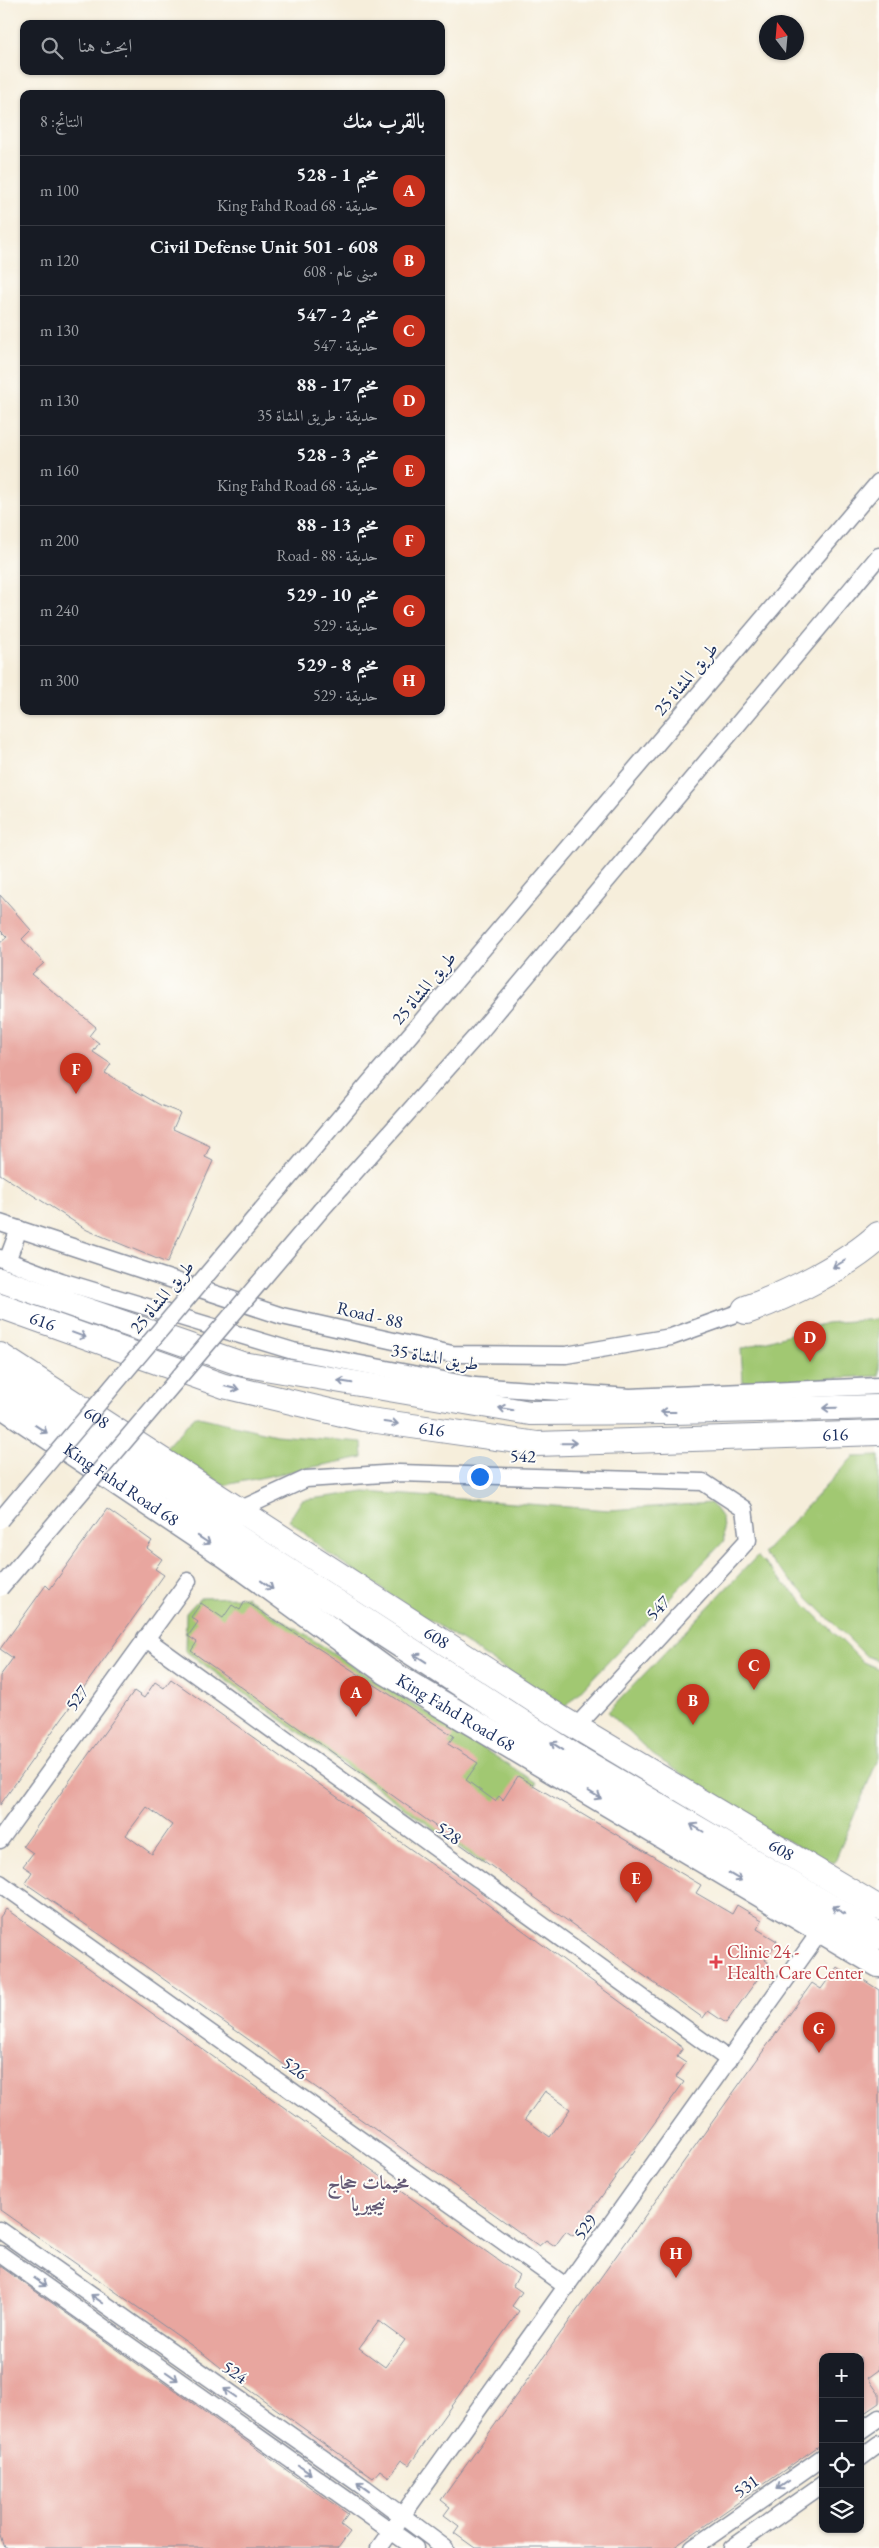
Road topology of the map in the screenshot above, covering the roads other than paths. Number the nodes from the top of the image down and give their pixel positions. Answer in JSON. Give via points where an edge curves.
{"nodes":[{"id":1,"x":879,"y":482,"type":"edge"},
{"id":2,"x":879,"y":556,"type":"edge"},
{"id":3,"x":0,"y":1212,"type":"edge"},
{"id":4,"x":0,"y":1223,"type":"edge"},
{"id":5,"x":19,"y":1229,"type":"junction"},
{"id":6,"x":879,"y":1236,"type":"edge"},
{"id":7,"x":2,"y":1266,"type":"edge"},
{"id":8,"x":0,"y":1306,"type":"edge"},
{"id":9,"x":746,"y":1310,"type":"joint"},
{"id":10,"x":0,"y":1355,"type":"edge"},
{"id":11,"x":0,"y":1380,"type":"edge"},
{"id":12,"x":879,"y":1386,"type":"edge"},
{"id":13,"x":0,"y":1402,"type":"edge"},
{"id":14,"x":879,"y":1407,"type":"edge"},
{"id":15,"x":879,"y":1433,"type":"edge"},
{"id":16,"x":744,"y":1509,"type":"joint"},
{"id":17,"x":239,"y":1510,"type":"junction"},
{"id":18,"x":0,"y":1520,"type":"edge"},
{"id":19,"x":188,"y":1581,"type":"dead end"},
{"id":20,"x":0,"y":1588,"type":"edge"},
{"id":21,"x":145,"y":1638,"type":"junction"},
{"id":22,"x":576,"y":1727,"type":"junction"},
{"id":23,"x":0,"y":1840,"type":"edge"},
{"id":24,"x":0,"y":1883,"type":"edge"},
{"id":25,"x":879,"y":1908,"type":"edge"},
{"id":26,"x":822,"y":1929,"type":"junction"},
{"id":27,"x":879,"y":1936,"type":"edge"},
{"id":28,"x":879,"y":1964,"type":"edge"},
{"id":29,"x":730,"y":2060,"type":"junction"},
{"id":30,"x":0,"y":2230,"type":"edge"},
{"id":31,"x":0,"y":2254,"type":"edge"},
{"id":32,"x":567,"y":2287,"type":"junction"},
{"id":33,"x":879,"y":2418,"type":"edge"},
{"id":34,"x":864,"y":2428,"type":"edge"},
{"id":35,"x":879,"y":2444,"type":"edge"},
{"id":36,"x":864,"y":2455,"type":"edge"},
{"id":37,"x":819,"y":2460,"type":"edge"},
{"id":38,"x":819,"y":2487,"type":"edge"},
{"id":39,"x":401,"y":2517,"type":"junction"},
{"id":40,"x":391,"y":2530,"type":"junction"},
{"id":41,"x":378,"y":2548,"type":"edge"},
{"id":42,"x":415,"y":2548,"type":"edge"},
{"id":43,"x":446,"y":2548,"type":"edge"},
{"id":44,"x":693,"y":2548,"type":"edge"},
{"id":45,"x":732,"y":2548,"type":"edge"}],
"edges":[{"from":1,"to":18,"type":"street","name":"طريق المشاة 25","bridge":true},
{"from":2,"to":20,"type":"street","bridge":true,"via":[[479,1034],[321,1210]]},
{"from":3,"to":5,"type":"street","name":"Road - 88"},
{"from":4,"to":5,"type":"street"},
{"from":5,"to":7,"type":"street"},
{"from":5,"to":9,"type":"street","name":"Road - 88","via":[[282,1316],[452,1354],[566,1355],[671,1337]]},
{"from":6,"to":9,"type":"highway","one_way":true,"via":[[865,1249],[774,1300]]},
{"from":7,"to":12,"type":"street","name":"طريق المشاة 35","via":[[293,1352],[474,1386],[630,1397]]},
{"from":14,"to":7,"type":"main road","name":"616","one_way":true,"via":[[530,1413],[242,1364]]},
{"from":8,"to":15,"type":"main road","name":"616","one_way":true,"via":[[224,1386],[364,1419],[537,1444]]},
{"from":10,"to":17,"type":"main road","name":"608"},
{"from":27,"to":11,"type":"main road","name":"King Fahd Road 68","one_way":true,"via":[[571,1756],[237,1538],[171,1487]]},
{"from":13,"to":26,"type":"main road","name":"King Fahd Road 68","one_way":true,"via":[[228,1556],[386,1671]]},
{"from":16,"to":17,"type":"street","name":"542","via":[[703,1482],[399,1473],[306,1479]]},
{"from":16,"to":22,"type":"street","name":"547","via":[[748,1540]]},
{"from":17,"to":22,"type":"main road","name":"608"},
{"from":19,"to":21,"type":"street","name":"527"},
{"from":21,"to":23,"type":"street","name":"527"},
{"from":21,"to":29,"type":"street","name":"528"},
{"from":22,"to":25,"type":"main road","name":"608"},
{"from":24,"to":32,"type":"street","name":"526"},
{"from":26,"to":28,"type":"main road","name":"King Fahd Road 68"},
{"from":26,"to":29,"type":"street","name":"529"},
{"from":29,"to":32,"type":"street","name":"529"},
{"from":39,"to":30,"type":"street","name":"524","one_way":true,"via":[[365,2488]]},
{"from":31,"to":40,"type":"street","one_way":true},
{"from":32,"to":39,"type":"street","name":"529"},
{"from":33,"to":34,"type":"street"},
{"from":35,"to":36,"type":"street"},
{"from":37,"to":44,"type":"street","name":"531","one_way":true},
{"from":38,"to":45,"type":"street"},
{"from":39,"to":40,"type":"street","name":"529"},
{"from":39,"to":43,"type":"street","name":"524"},
{"from":40,"to":41,"type":"street","name":"529"},
{"from":40,"to":42,"type":"street"}]}
